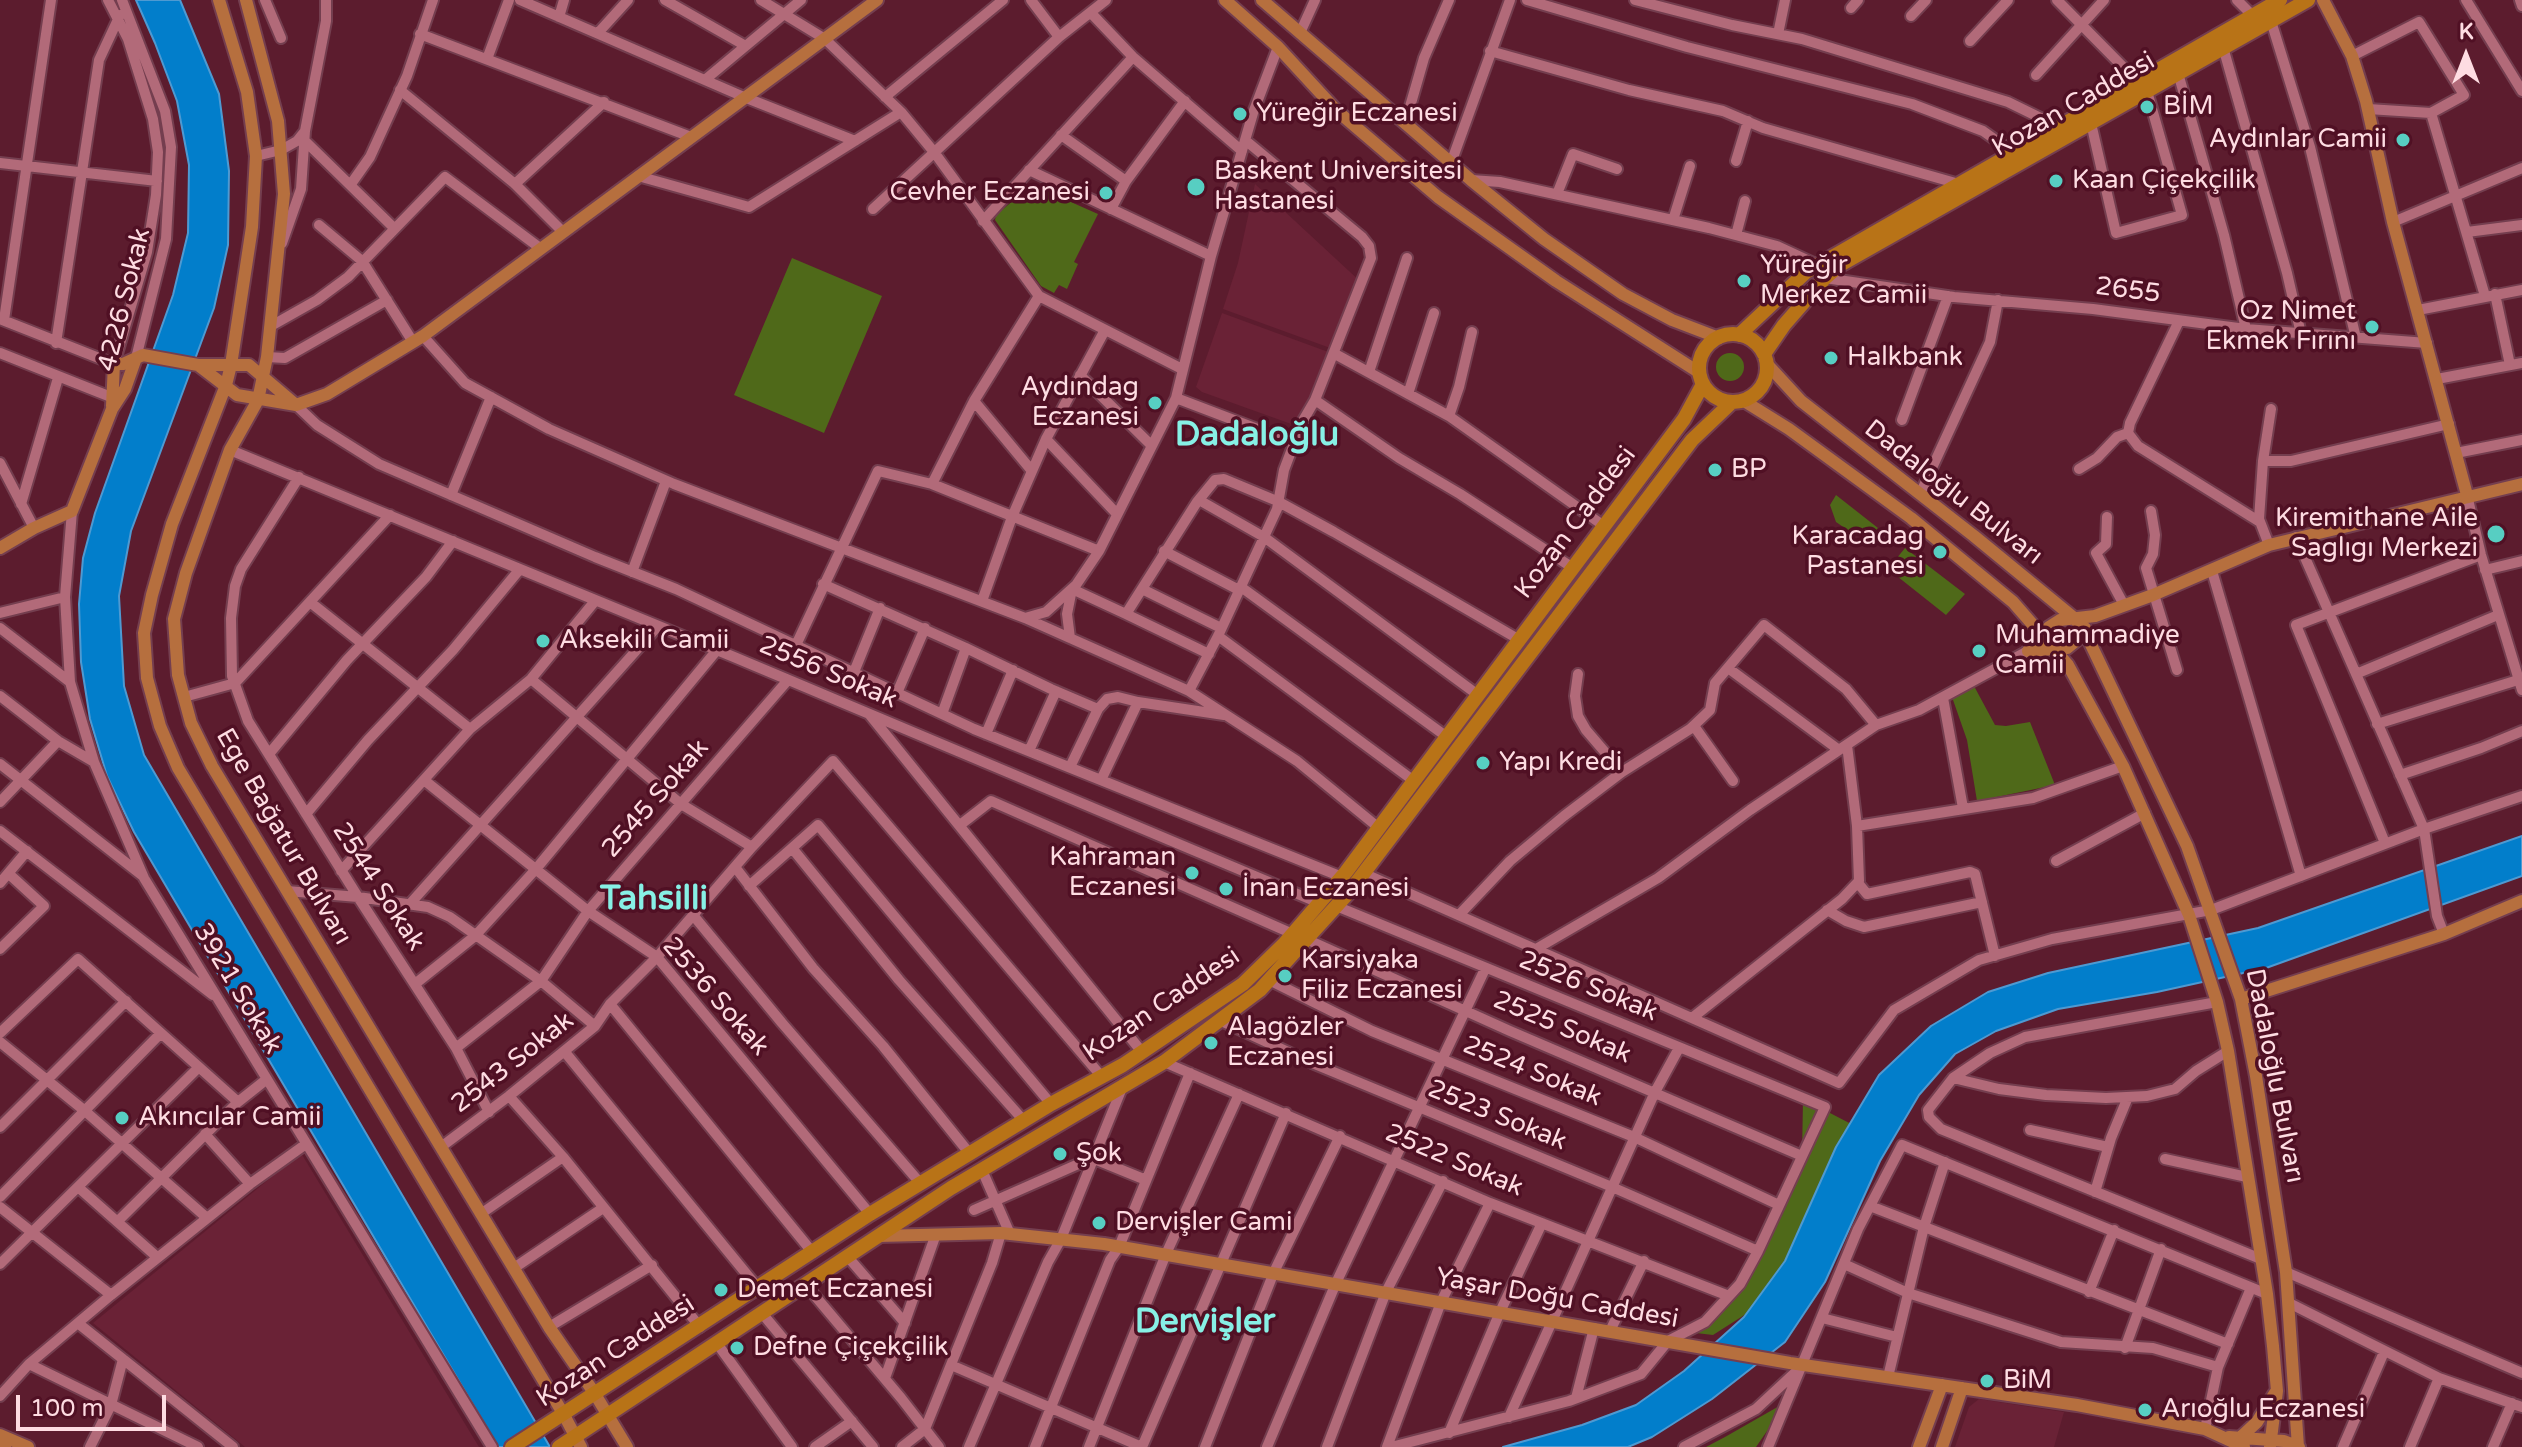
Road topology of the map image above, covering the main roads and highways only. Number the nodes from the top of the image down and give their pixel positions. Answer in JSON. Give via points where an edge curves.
{"nodes":[{"id":1,"x":219,"y":0,"type":"edge"},
{"id":2,"x":246,"y":0,"type":"edge"},
{"id":3,"x":877,"y":0,"type":"edge"},
{"id":4,"x":1225,"y":0,"type":"edge"},
{"id":5,"x":1262,"y":0,"type":"edge"},
{"id":6,"x":2280,"y":0,"type":"edge"},
{"id":7,"x":2308,"y":0,"type":"edge"},
{"id":8,"x":2323,"y":0,"type":"edge"},
{"id":9,"x":2143,"y":86,"type":"junction"},
{"id":10,"x":1821,"y":272,"type":"junction"},
{"id":11,"x":1739,"y":335,"type":"junction"},
{"id":12,"x":1719,"y":338,"type":"junction"},
{"id":13,"x":140,"y":356,"type":"junction"},
{"id":14,"x":1766,"y":359,"type":"junction"},
{"id":15,"x":198,"y":365,"type":"junction"},
{"id":16,"x":231,"y":365,"type":"junction"},
{"id":17,"x":263,"y":376,"type":"junction"},
{"id":18,"x":1701,"y":379,"type":"junction"},
{"id":19,"x":226,"y":385,"type":"junction"},
{"id":20,"x":258,"y":400,"type":"junction"},
{"id":21,"x":114,"y":402,"type":"junction"},
{"id":22,"x":1738,"y":402,"type":"junction"},
{"id":23,"x":296,"y":405,"type":"junction"},
{"id":24,"x":2522,"y":484,"type":"edge"},
{"id":25,"x":2467,"y":495,"type":"junction"},
{"id":26,"x":0,"y":548,"type":"edge"},
{"id":27,"x":2095,"y":616,"type":"junction"},
{"id":28,"x":2074,"y":618,"type":"junction"},
{"id":29,"x":2084,"y":630,"type":"junction"},
{"id":30,"x":2041,"y":634,"type":"junction"},
{"id":31,"x":2054,"y":649,"type":"junction"},
{"id":32,"x":2522,"y":901,"type":"edge"},
{"id":33,"x":1299,"y":936,"type":"junction"},
{"id":34,"x":2238,"y":992,"type":"junction"},
{"id":35,"x":871,"y":1214,"type":"junction"},
{"id":36,"x":884,"y":1232,"type":"junction"},
{"id":37,"x":1942,"y":1385,"type":"junction"},
{"id":38,"x":1962,"y":1388,"type":"junction"},
{"id":39,"x":2277,"y":1391,"type":"junction"},
{"id":40,"x":595,"y":1394,"type":"junction"},
{"id":41,"x":608,"y":1414,"type":"junction"},
{"id":42,"x":558,"y":1419,"type":"junction"},
{"id":43,"x":0,"y":1435,"type":"edge"},
{"id":44,"x":2236,"y":1442,"type":"edge"},
{"id":45,"x":2270,"y":1443,"type":"edge"},
{"id":46,"x":569,"y":1444,"type":"edge"},
{"id":47,"x":28,"y":1447,"type":"edge"},
{"id":48,"x":512,"y":1447,"type":"edge"},
{"id":49,"x":627,"y":1447,"type":"edge"},
{"id":50,"x":1919,"y":1447,"type":"edge"},
{"id":51,"x":1942,"y":1447,"type":"edge"},
{"id":52,"x":2298,"y":1447,"type":"edge"}],
"edges":[{"from":1,"to":16,"type":"main road","name":"Ege Bağatur Bulvarı","via":[[247,92],[256,156],[252,227]]},
{"from":2,"to":17,"type":"main road","name":"Ege Bağatur Bulvarı","via":[[278,121],[284,194]]},
{"from":3,"to":23,"type":"main road","via":[[418,339],[327,394]]},
{"from":4,"to":18,"type":"main road","via":[[1336,110],[1438,197]]},
{"from":5,"to":12,"type":"main road","via":[[1544,239],[1623,294]]},
{"from":6,"to":9,"type":"highway","name":"Kozan Caddesi"},
{"from":7,"to":9,"type":"highway","name":"Kozan Caddesi","via":[[2178,73]]},
{"from":8,"to":25,"type":"main road","via":[[2352,56],[2368,109]]},
{"from":9,"to":10,"type":"highway","name":"Kozan Caddesi","via":[[1959,184]]},
{"from":9,"to":10,"type":"highway","name":"Kozan Caddesi","via":[[2091,123]]},
{"from":10,"to":11,"type":"highway","name":"Kozan Caddesi","via":[[1806,272]]},
{"from":10,"to":14,"type":"highway","name":"Kozan Caddesi"},
{"from":11,"to":12,"type":"highway"},
{"from":11,"to":14,"type":"highway","via":[[1750,339]]},
{"from":12,"to":18,"type":"highway","via":[[1703,353]]},
{"from":13,"to":15,"type":"main road"},
{"from":13,"to":21,"type":"main road","name":"4226 Sokak"},
{"from":13,"to":21,"type":"main road","via":[[114,364]]},
{"from":14,"to":22,"type":"highway","via":[[1762,387]]},
{"from":14,"to":28,"type":"main road","name":"Dadaloğlu Bulvarı","via":[[1801,401]]},
{"from":15,"to":16,"type":"main road"},
{"from":15,"to":19,"type":"main road"},
{"from":16,"to":17,"type":"main road","via":[[249,365]]},
{"from":16,"to":19,"type":"main road","name":"Ege Bağatur Bulvarı"},
{"from":17,"to":20,"type":"main road","name":"Ege Bağatur Bulvarı"},
{"from":17,"to":23,"type":"main road"},
{"from":18,"to":22,"type":"highway","via":[[1710,394]]},
{"from":18,"to":33,"type":"highway","name":"Kozan Caddesi","via":[[1684,419]]},
{"from":19,"to":20,"type":"main road","via":[[237,395]]},
{"from":19,"to":42,"type":"main road","name":"Ege Bağatur Bulvarı","via":[[172,524],[144,633],[147,678],[160,726],[178,768]]},
{"from":20,"to":23,"type":"main road"},
{"from":20,"to":40,"type":"main road","name":"Ege Bağatur Bulvarı","via":[[230,450],[174,619],[178,675],[191,723],[549,1327]]},
{"from":21,"to":26,"type":"main road","name":"4226 Sokak","via":[[72,511]]},
{"from":22,"to":30,"type":"main road","name":"Dadaloğlu Bulvarı","via":[[1789,429],[1911,518],[2013,602]]},
{"from":22,"to":33,"type":"highway","name":"Kozan Caddesi","via":[[1692,440],[1363,873],[1336,906]]},
{"from":24,"to":25,"type":"main road"},
{"from":25,"to":27,"type":"main road","via":[[2269,545]]},
{"from":27,"to":28,"type":"main road"},
{"from":27,"to":29,"type":"main road"},
{"from":28,"to":29,"type":"main road","name":"Dadaloğlu Bulvarı"},
{"from":28,"to":30,"type":"main road","via":[[2060,620]]},
{"from":29,"to":31,"type":"main road","via":[[2067,648]]},
{"from":29,"to":34,"type":"main road","name":"Dadaloğlu Bulvarı","via":[[2187,846]]},
{"from":30,"to":31,"type":"main road","name":"Dadaloğlu Bulvarı"},
{"from":30,"to":31,"type":"main road","via":[[2028,651]]},
{"from":31,"to":39,"type":"main road","name":"Dadaloğlu Bulvarı","via":[[2068,665],[2145,813],[2189,915],[2217,1002],[2267,1294]]},
{"from":32,"to":34,"type":"main road","via":[[2444,934]]},
{"from":33,"to":35,"type":"highway","name":"Kozan Caddesi","via":[[1243,984],[1142,1052]]},
{"from":33,"to":36,"type":"highway","name":"Kozan Caddesi","via":[[1260,990],[1164,1062]]},
{"from":34,"to":52,"type":"main road","name":"Dadaloğlu Bulvarı","via":[[2286,1272]]},
{"from":35,"to":36,"type":"highway","via":[[889,1220]]},
{"from":35,"to":36,"type":"highway","via":[[867,1229]]},
{"from":35,"to":40,"type":"highway","name":"Kozan Caddesi"},
{"from":36,"to":37,"type":"main road","name":"Yaşar Doğu Caddesi","via":[[1006,1233],[1119,1247]]},
{"from":36,"to":41,"type":"highway","name":"Kozan Caddesi"},
{"from":37,"to":38,"type":"main road","name":"Yaşar Doğu Caddesi"},
{"from":37,"to":50,"type":"main road"},
{"from":38,"to":44,"type":"main road","name":"Yaşar Doğu Caddesi","via":[[2205,1429]]},
{"from":38,"to":51,"type":"main road"},
{"from":39,"to":44,"type":"main road"},
{"from":39,"to":45,"type":"main road","name":"Dadaloğlu Bulvarı"},
{"from":40,"to":41,"type":"main road","name":"Ege Bağatur Bulvarı"},
{"from":40,"to":42,"type":"highway","name":"Kozan Caddesi"},
{"from":41,"to":46,"type":"highway","name":"Kozan Caddesi"},
{"from":41,"to":49,"type":"main road","name":"Ege Bağatur Bulvarı"},
{"from":42,"to":46,"type":"main road","name":"Ege Bağatur Bulvarı"},
{"from":42,"to":48,"type":"highway","name":"Kozan Caddesi"},
{"from":43,"to":47,"type":"main road"},
{"from":44,"to":45,"type":"main road","name":"Yaşar Doğu Caddesi"},
{"from":45,"to":52,"type":"main road","name":"Yaşar Doğu Caddesi"}]}
